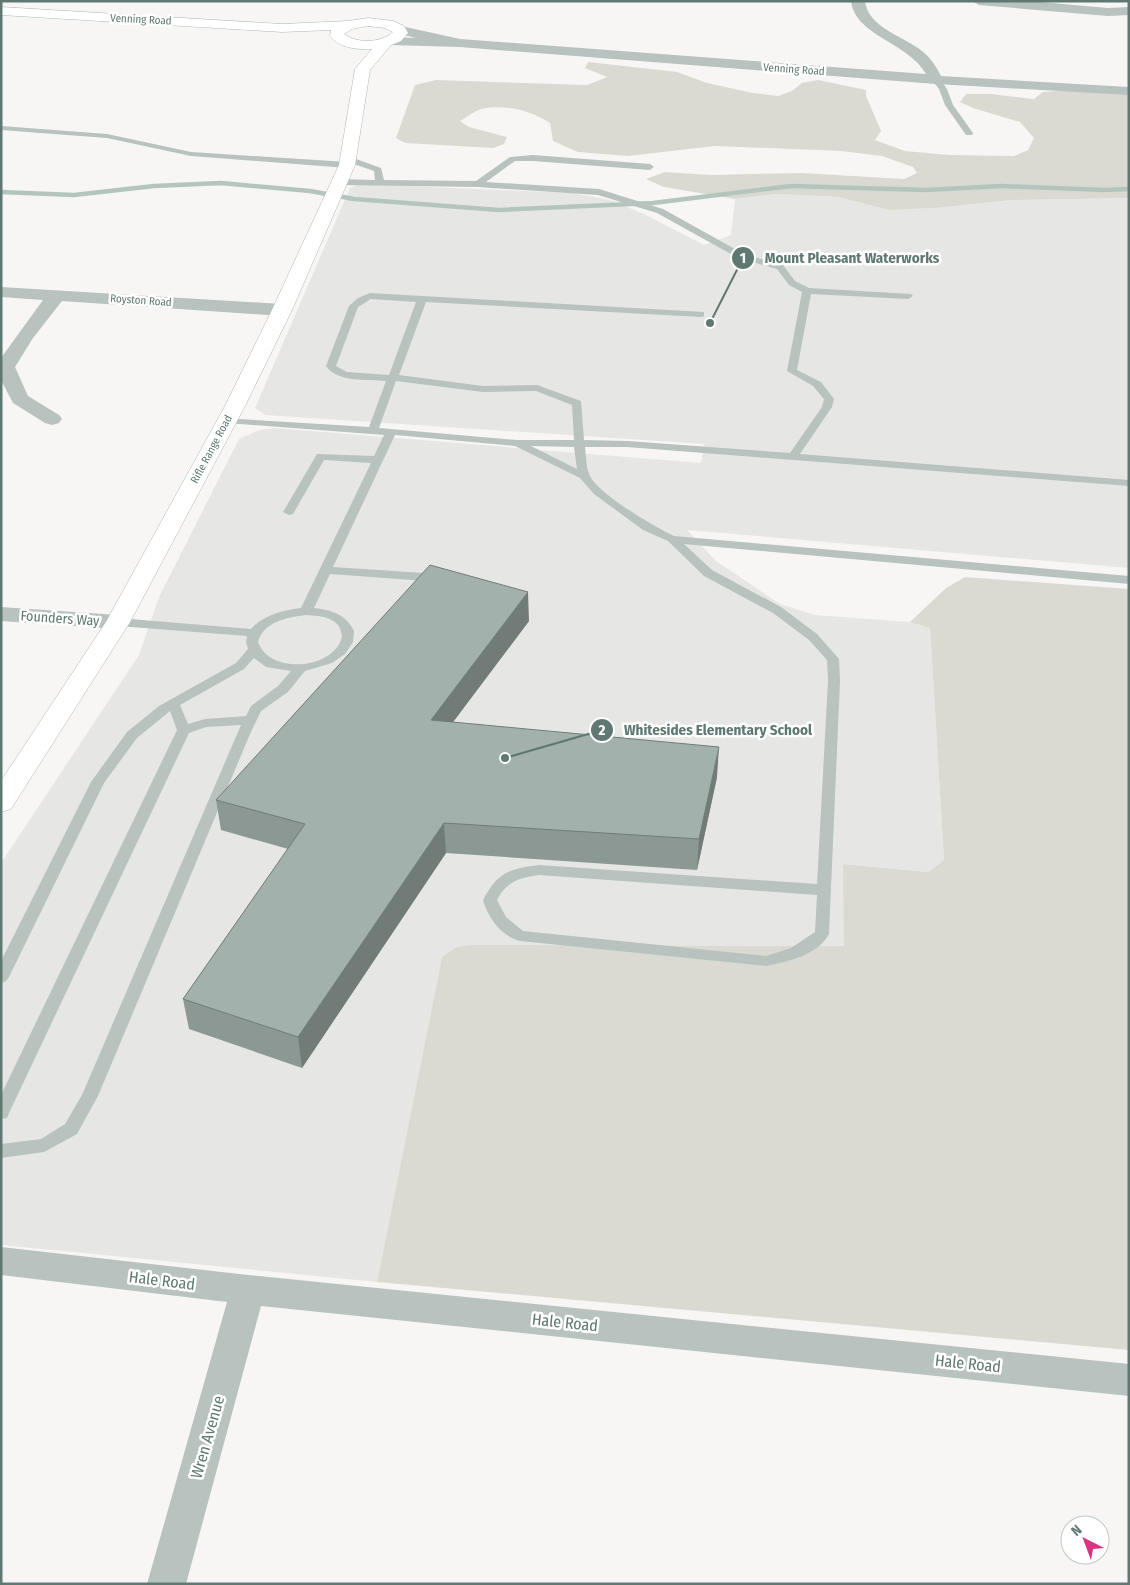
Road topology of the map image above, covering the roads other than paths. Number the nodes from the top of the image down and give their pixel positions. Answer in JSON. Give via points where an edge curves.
{"nodes":[{"id":1,"x":858,"y":1,"type":"edge"},
{"id":2,"x":979,"y":1,"type":"edge"},
{"id":3,"x":1,"y":10,"type":"edge"},
{"id":4,"x":1129,"y":11,"type":"edge"},
{"id":5,"x":384,"y":23,"type":"junction"},
{"id":6,"x":351,"y":24,"type":"junction"},
{"id":7,"x":282,"y":28,"type":"junction"},
{"id":8,"x":400,"y":30,"type":"junction"},
{"id":9,"x":344,"y":41,"type":"junction"},
{"id":10,"x":388,"y":42,"type":"junction"},
{"id":11,"x":460,"y":43,"type":"junction"},
{"id":12,"x":363,"y":69,"type":"junction"},
{"id":13,"x":936,"y":80,"type":"junction"},
{"id":14,"x":1129,"y":91,"type":"edge"},
{"id":15,"x":1,"y":128,"type":"edge"},
{"id":16,"x":969,"y":133,"type":"dead end"},
{"id":17,"x":650,"y":167,"type":"dead end"},
{"id":18,"x":345,"y":169,"type":"junction"},
{"id":19,"x":380,"y":182,"type":"junction"},
{"id":20,"x":478,"y":184,"type":"junction"},
{"id":21,"x":806,"y":291,"type":"junction"},
{"id":22,"x":1,"y":292,"type":"edge"},
{"id":23,"x":57,"y":295,"type":"junction"},
{"id":24,"x":908,"y":296,"type":"dead end"},
{"id":25,"x":422,"y":299,"type":"junction"},
{"id":26,"x":282,"y":310,"type":"junction"},
{"id":27,"x":701,"y":314,"type":"dead end"},
{"id":28,"x":392,"y":379,"type":"junction"},
{"id":29,"x":52,"y":419,"type":"dead end"},
{"id":30,"x":227,"y":420,"type":"junction"},
{"id":31,"x":373,"y":430,"type":"junction"},
{"id":32,"x":391,"y":432,"type":"junction"},
{"id":33,"x":579,"y":442,"type":"junction"},
{"id":34,"x":518,"y":443,"type":"junction"},
{"id":35,"x":794,"y":456,"type":"junction"},
{"id":36,"x":378,"y":460,"type":"junction"},
{"id":37,"x":584,"y":476,"type":"junction"},
{"id":38,"x":1129,"y":483,"type":"edge"},
{"id":39,"x":289,"y":512,"type":"dead end"},
{"id":40,"x":672,"y":539,"type":"junction"},
{"id":41,"x":325,"y":570,"type":"junction"},
{"id":42,"x":439,"y":578,"type":"edge"},
{"id":43,"x":1129,"y":580,"type":"edge"},
{"id":44,"x":306,"y":611,"type":"junction"},
{"id":45,"x":1,"y":614,"type":"edge"},
{"id":46,"x":118,"y":622,"type":"junction"},
{"id":47,"x":256,"y":633,"type":"junction"},
{"id":48,"x":254,"y":650,"type":"junction"},
{"id":49,"x":301,"y":668,"type":"junction"},
{"id":50,"x":173,"y":704,"type":"junction"},
{"id":51,"x":250,"y":720,"type":"junction"},
{"id":52,"x":184,"y":730,"type":"junction"},
{"id":53,"x":1,"y":803,"type":"edge"},
{"id":54,"x":824,"y":890,"type":"junction"},
{"id":55,"x":1,"y":977,"type":"edge"},
{"id":56,"x":1,"y":1113,"type":"edge"},
{"id":57,"x":1,"y":1151,"type":"edge"},
{"id":58,"x":1,"y":1261,"type":"edge"},
{"id":59,"x":248,"y":1290,"type":"junction"},
{"id":60,"x":1129,"y":1380,"type":"edge"},
{"id":61,"x":166,"y":1584,"type":"edge"}],
"edges":[{"from":1,"to":13,"type":"street","via":[[861,16],[923,58]]},
{"from":2,"to":4,"type":"street"},
{"from":3,"to":7,"type":"main road","name":"Venning Road"},
{"from":5,"to":6,"type":"main road","name":"Venning Road"},
{"from":5,"to":6,"type":"main road","via":[[369,10]]},
{"from":5,"to":8,"type":"main road"},
{"from":6,"to":7,"type":"main road","name":"Venning Road"},
{"from":6,"to":9,"type":"main road","via":[[337,32]]},
{"from":7,"to":9,"type":"main road","name":"Venning Road"},
{"from":8,"to":10,"type":"main road","via":[[400,35]]},
{"from":8,"to":11,"type":"street","name":"Venning Road"},
{"from":9,"to":10,"type":"main road","name":"Venning Road"},
{"from":9,"to":12,"type":"main road"},
{"from":10,"to":11,"type":"street","name":"Venning Road"},
{"from":10,"to":12,"type":"main road"},
{"from":11,"to":13,"type":"street","name":"Venning Road"},
{"from":12,"to":18,"type":"main road","name":"Rifle Range Road"},
{"from":13,"to":14,"type":"street","name":"Venning Road"},
{"from":13,"to":16,"type":"lane"},
{"from":15,"to":18,"type":"lane","via":[[107,136],[191,154]]},
{"from":17,"to":20,"type":"lane","via":[[513,159]]},
{"from":18,"to":19,"type":"lane"},
{"from":18,"to":19,"type":"lane","via":[[367,165],[378,170]]},
{"from":18,"to":26,"type":"main road","name":"Rifle Range Road"},
{"from":19,"to":20,"type":"lane"},
{"from":20,"to":21,"type":"lane","via":[[599,192],[660,211],[741,256],[780,268],[792,283]]},
{"from":21,"to":24,"type":"lane"},
{"from":21,"to":35,"type":"lane","via":[[792,371],[817,384],[829,399],[828,407]]},
{"from":22,"to":23,"type":"street","name":"Royston Road"},
{"from":23,"to":26,"type":"street","name":"Royston Road"},
{"from":23,"to":29,"type":"street","via":[[6,367],[20,398]]},
{"from":25,"to":27,"type":"lane"},
{"from":25,"to":28,"type":"lane"},
{"from":25,"to":28,"type":"lane","via":[[370,296],[362,300],[354,306],[331,366],[345,375]]},
{"from":26,"to":30,"type":"main road","name":"Rifle Range Road"},
{"from":28,"to":31,"type":"lane"},
{"from":28,"to":33,"type":"lane","via":[[483,389],[537,388],[577,403]]},
{"from":30,"to":31,"type":"lane"},
{"from":30,"to":46,"type":"main road","name":"Rifle Range Road"},
{"from":31,"to":32,"type":"lane"},
{"from":32,"to":34,"type":"lane"},
{"from":32,"to":36,"type":"lane"},
{"from":33,"to":34,"type":"lane"},
{"from":33,"to":35,"type":"lane"},
{"from":33,"to":37,"type":"lane"},
{"from":34,"to":37,"type":"lane"},
{"from":35,"to":38,"type":"lane"},
{"from":36,"to":39,"type":"lane","via":[[321,456]]},
{"from":36,"to":41,"type":"lane"},
{"from":37,"to":40,"type":"lane","via":[[598,492],[647,528]]},
{"from":40,"to":43,"type":"lane"},
{"from":40,"to":54,"type":"lane","via":[[708,573],[777,610],[813,637],[833,659]]},
{"from":41,"to":42,"type":"lane"},
{"from":41,"to":44,"type":"lane"},
{"from":44,"to":47,"type":"lane","via":[[275,617]]},
{"from":44,"to":49,"type":"lane","via":[[335,617],[349,633],[348,642],[336,656]]},
{"from":45,"to":46,"type":"street","name":"Founders Way"},
{"from":46,"to":47,"type":"lane"},
{"from":46,"to":53,"type":"main road","name":"Rifle Range Road"},
{"from":47,"to":48,"type":"lane","via":[[252,642]]},
{"from":48,"to":49,"type":"lane","via":[[272,664]]},
{"from":48,"to":50,"type":"lane","via":[[240,666]]},
{"from":49,"to":51,"type":"lane","via":[[283,689],[256,709]]},
{"from":50,"to":52,"type":"lane"},
{"from":50,"to":55,"type":"lane","via":[[132,734],[98,782]]},
{"from":51,"to":52,"type":"lane","via":[[205,723]]},
{"from":51,"to":57,"type":"lane","via":[[90,1096],[71,1129],[44,1145]]},
{"from":52,"to":56,"type":"lane"},
{"from":54,"to":54,"type":"lane","via":[[822,934],[807,948],[787,957],[766,961],[520,936],[493,913],[490,900],[498,883],[515,873],[538,870]]},
{"from":58,"to":59,"type":"street","name":"Hale Road"},
{"from":59,"to":60,"type":"street","name":"Hale Road"},
{"from":59,"to":61,"type":"street","name":"Wren Avenue"}]}
